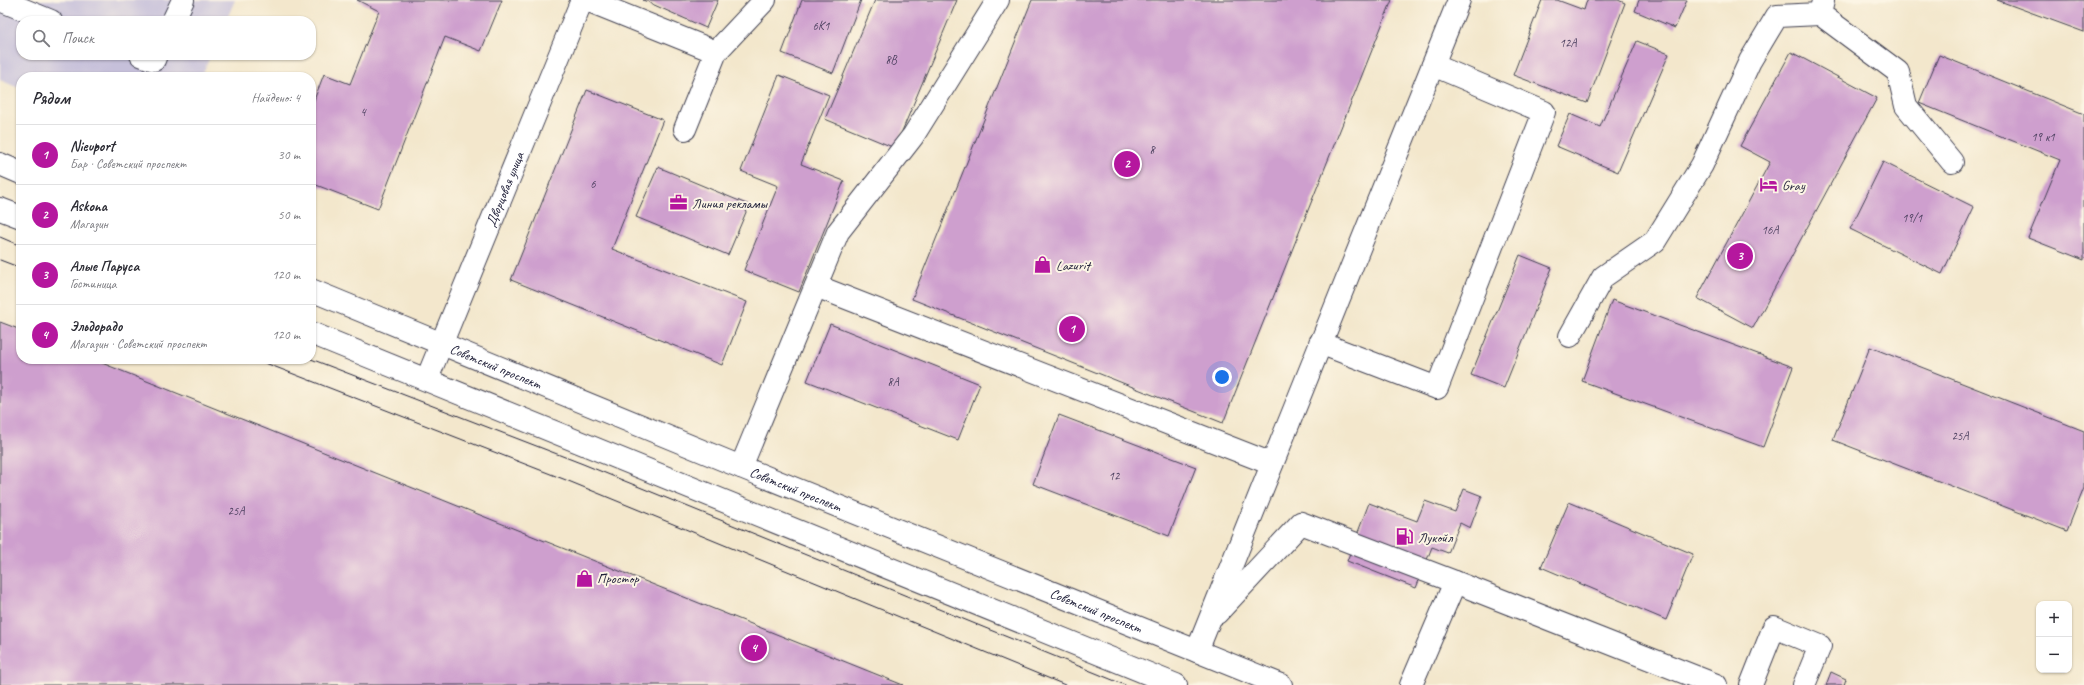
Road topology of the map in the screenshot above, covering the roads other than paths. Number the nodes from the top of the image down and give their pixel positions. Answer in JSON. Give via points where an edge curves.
{"nodes":[{"id":1,"x":0,"y":0,"type":"edge"},
{"id":2,"x":39,"y":0,"type":"edge"},
{"id":3,"x":183,"y":0,"type":"edge"},
{"id":4,"x":582,"y":0,"type":"edge"},
{"id":5,"x":587,"y":0,"type":"edge"},
{"id":6,"x":765,"y":0,"type":"edge"},
{"id":7,"x":998,"y":0,"type":"edge"},
{"id":8,"x":1459,"y":0,"type":"edge"},
{"id":9,"x":1822,"y":7,"type":"edge"},
{"id":10,"x":20,"y":9,"type":"junction"},
{"id":11,"x":38,"y":16,"type":"edge"},
{"id":12,"x":175,"y":16,"type":"edge"},
{"id":13,"x":716,"y":52,"type":"junction"},
{"id":14,"x":1433,"y":65,"type":"junction"},
{"id":15,"x":685,"y":130,"type":"dead end"},
{"id":16,"x":1952,"y":162,"type":"dead end"},
{"id":17,"x":0,"y":164,"type":"edge"},
{"id":18,"x":16,"y":171,"type":"edge"},
{"id":19,"x":0,"y":209,"type":"edge"},
{"id":20,"x":16,"y":215,"type":"edge"},
{"id":21,"x":816,"y":286,"type":"junction"},
{"id":22,"x":316,"y":292,"type":"edge"},
{"id":23,"x":316,"y":335,"type":"edge"},
{"id":24,"x":1570,"y":336,"type":"dead end"},
{"id":25,"x":443,"y":343,"type":"junction"},
{"id":26,"x":1320,"y":343,"type":"junction"},
{"id":27,"x":427,"y":379,"type":"junction"},
{"id":28,"x":1272,"y":464,"type":"junction"},
{"id":29,"x":741,"y":467,"type":"junction"},
{"id":30,"x":1456,"y":582,"type":"junction"},
{"id":31,"x":1208,"y":623,"type":"junction"},
{"id":32,"x":1197,"y":651,"type":"junction"},
{"id":33,"x":1176,"y":685,"type":"edge"},
{"id":34,"x":1282,"y":685,"type":"edge"},
{"id":35,"x":1411,"y":685,"type":"edge"},
{"id":36,"x":1716,"y":685,"type":"edge"},
{"id":37,"x":1751,"y":685,"type":"edge"},
{"id":38,"x":1804,"y":685,"type":"edge"}],
"edges":[{"from":1,"to":10,"type":"main road"},
{"from":2,"to":10,"type":"main road"},
{"from":3,"to":12,"type":"main road"},
{"from":4,"to":25,"type":"main road","name":"Дворцовая улица"},
{"from":5,"to":13,"type":"main road"},
{"from":6,"to":13,"type":"main road"},
{"from":7,"to":21,"type":"main road","via":[[913,136],[838,232]]},
{"from":8,"to":14,"type":"main road"},
{"from":9,"to":16,"type":"main road","via":[[1898,72],[1906,106]]},
{"from":9,"to":24,"type":"main road","via":[[1777,16],[1750,61],[1702,165],[1655,241],[1603,277]]},
{"from":10,"to":11,"type":"main road"},
{"from":13,"to":15,"type":"main road"},
{"from":14,"to":26,"type":"main road"},
{"from":14,"to":26,"type":"main road","via":[[1544,112],[1436,388]]},
{"from":17,"to":18,"type":"main road"},
{"from":19,"to":20,"type":"main road"},
{"from":21,"to":28,"type":"main road"},
{"from":21,"to":29,"type":"main road"},
{"from":22,"to":25,"type":"main road","name":"Советский проспект"},
{"from":23,"to":27,"type":"main road"},
{"from":25,"to":27,"type":"main road","name":"Дворцовая улица"},
{"from":25,"to":29,"type":"main road","name":"Советский проспект"},
{"from":26,"to":28,"type":"main road"},
{"from":27,"to":33,"type":"main road"},
{"from":28,"to":31,"type":"main road"},
{"from":29,"to":32,"type":"main road","name":"Советский проспект"},
{"from":30,"to":31,"type":"main road","via":[[1301,523]]},
{"from":30,"to":35,"type":"main road"},
{"from":30,"to":36,"type":"main road"},
{"from":31,"to":32,"type":"main road"},
{"from":32,"to":34,"type":"main road","name":"Советский проспект"},
{"from":37,"to":38,"type":"main road","via":[[1774,628],[1820,646]]}]}
